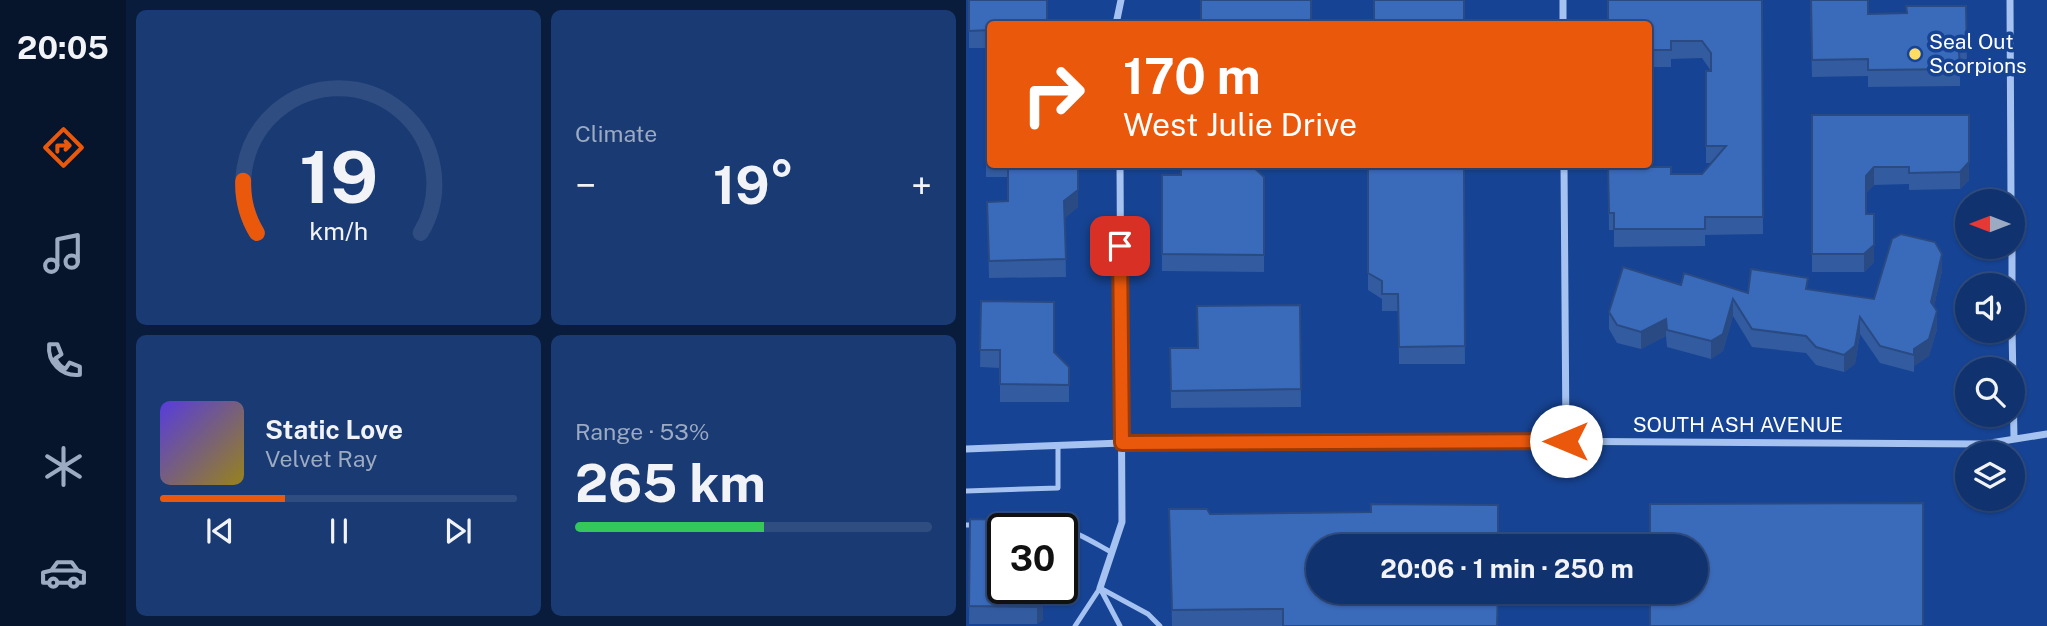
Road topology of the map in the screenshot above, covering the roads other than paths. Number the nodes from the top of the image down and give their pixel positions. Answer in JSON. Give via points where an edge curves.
{"nodes":[{"id":1,"x":1121,"y":0,"type":"edge"},
{"id":2,"x":1563,"y":0,"type":"edge"},
{"id":3,"x":2010,"y":0,"type":"edge"},
{"id":4,"x":1117,"y":21,"type":"edge"},
{"id":5,"x":1563,"y":21,"type":"edge"},
{"id":6,"x":1120,"y":168,"type":"edge"},
{"id":7,"x":1564,"y":168,"type":"edge"},
{"id":8,"x":2011,"y":189,"type":"edge"},
{"id":9,"x":2012,"y":343,"type":"edge"},
{"id":10,"x":2047,"y":434,"type":"edge"},
{"id":11,"x":2014,"y":438,"type":"junction"},
{"id":12,"x":1566,"y":441,"type":"junction"},
{"id":13,"x":1122,"y":443,"type":"junction"},
{"id":14,"x":1058,"y":445,"type":"junction"},
{"id":15,"x":966,"y":449,"type":"edge"},
{"id":16,"x":966,"y":491,"type":"edge"},
{"id":17,"x":966,"y":525,"type":"edge"},
{"id":18,"x":979,"y":525,"type":"edge"},
{"id":19,"x":1078,"y":534,"type":"edge"},
{"id":20,"x":1111,"y":552,"type":"junction"},
{"id":21,"x":1100,"y":588,"type":"junction"},
{"id":22,"x":1075,"y":626,"type":"edge"},
{"id":23,"x":1120,"y":626,"type":"edge"},
{"id":24,"x":1160,"y":626,"type":"edge"}],
"edges":[{"from":1,"to":4,"type":"street"},
{"from":2,"to":5,"type":"street"},
{"from":3,"to":8,"type":"street"},
{"from":6,"to":13,"type":"street"},
{"from":7,"to":12,"type":"street"},
{"from":9,"to":11,"type":"street"},
{"from":10,"to":11,"type":"street","name":"SOUTH ASH AVENUE"},
{"from":11,"to":12,"type":"street","name":"SOUTH ASH AVENUE","via":[[1984,444]]},
{"from":12,"to":13,"type":"street","name":"SOUTH ASH AVENUE"},
{"from":13,"to":14,"type":"street","name":"SOUTH ASH AVENUE"},
{"from":13,"to":20,"type":"street","via":[[1122,522]]},
{"from":14,"to":15,"type":"street","name":"SOUTH ASH AVENUE"},
{"from":14,"to":16,"type":"lane","via":[[1058,488]]},
{"from":17,"to":18,"type":"lane"},
{"from":19,"to":20,"type":"lane"},
{"from":20,"to":21,"type":"street"},
{"from":21,"to":22,"type":"lane"},
{"from":21,"to":23,"type":"lane"},
{"from":21,"to":24,"type":"lane","via":[[1148,614]]}]}
